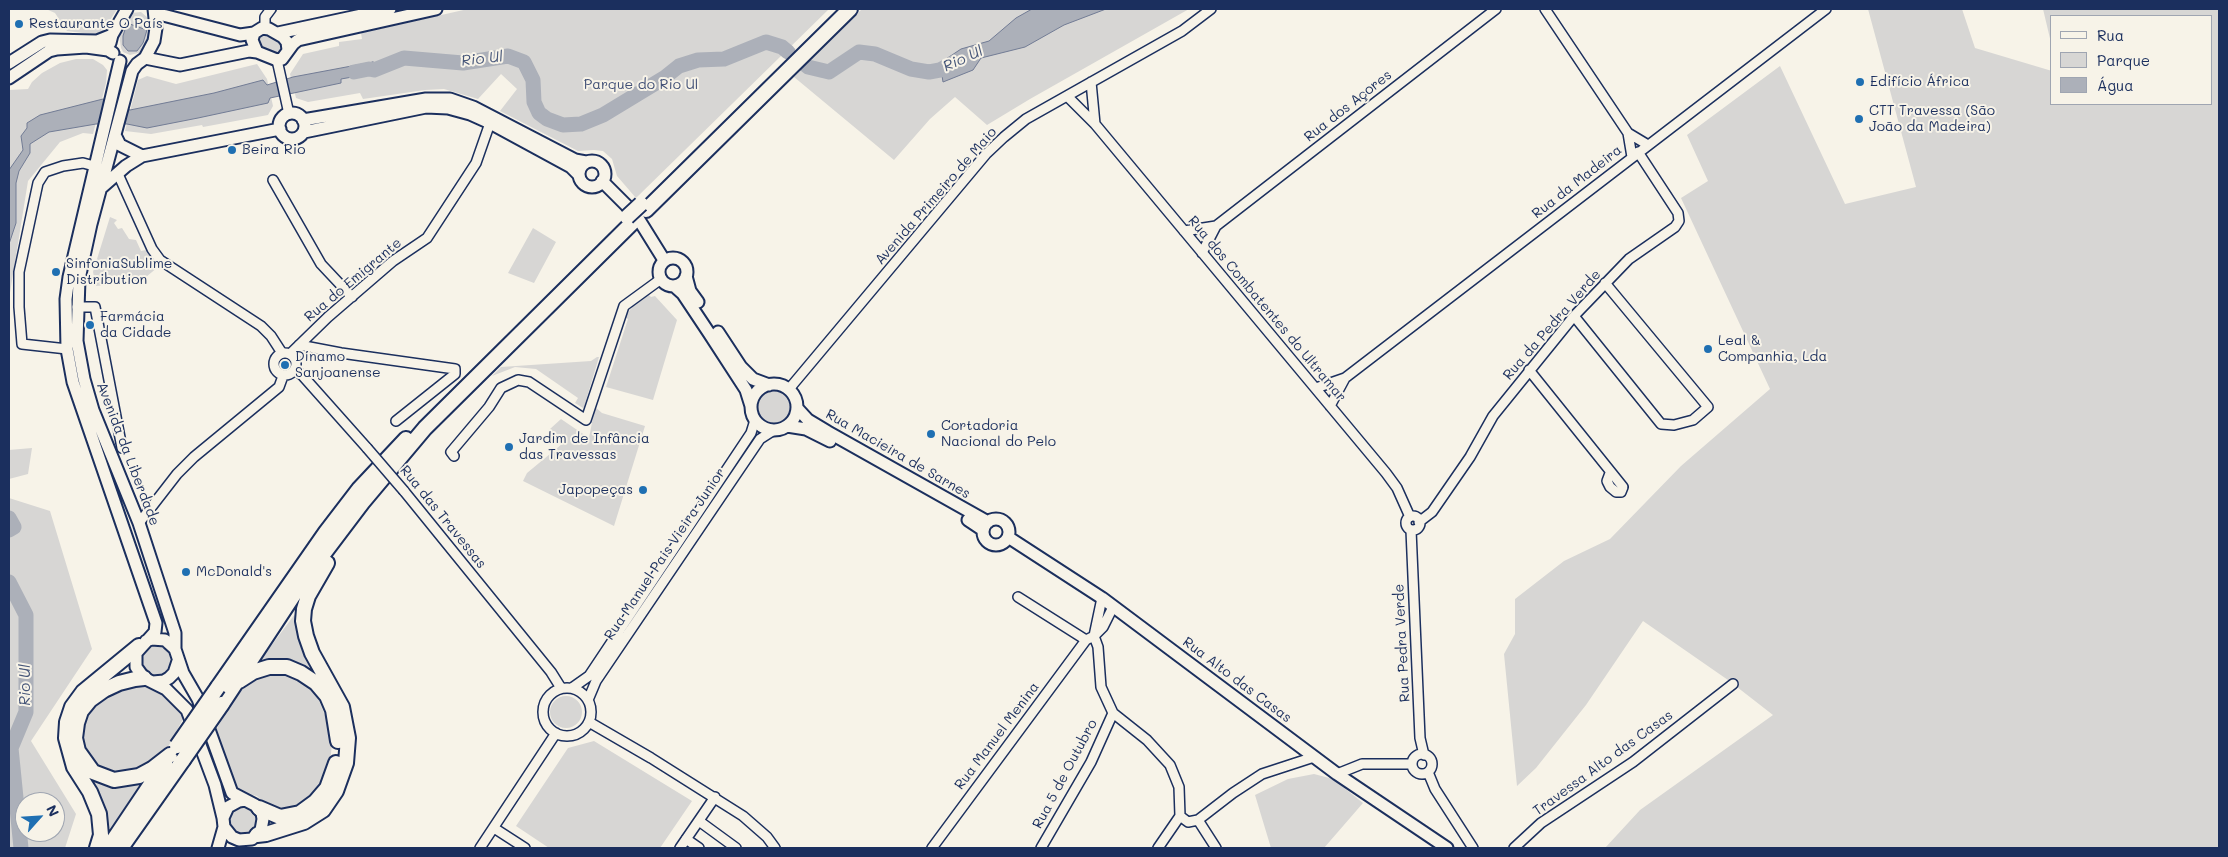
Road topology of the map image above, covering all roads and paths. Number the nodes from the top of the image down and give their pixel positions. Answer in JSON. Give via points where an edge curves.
{"nodes":[{"id":1,"x":126,"y":9,"type":"edge"},
{"id":2,"x":271,"y":9,"type":"edge"},
{"id":3,"x":390,"y":9,"type":"edge"},
{"id":4,"x":436,"y":9,"type":"edge"},
{"id":5,"x":839,"y":9,"type":"edge"},
{"id":6,"x":850,"y":9,"type":"edge"},
{"id":7,"x":1211,"y":9,"type":"edge"},
{"id":8,"x":1496,"y":9,"type":"edge"},
{"id":9,"x":1545,"y":9,"type":"edge"},
{"id":10,"x":1826,"y":9,"type":"edge"},
{"id":11,"x":154,"y":10,"type":"edge"},
{"id":12,"x":265,"y":28,"type":"junction"},
{"id":13,"x":278,"y":33,"type":"junction"},
{"id":14,"x":254,"y":34,"type":"junction"},
{"id":15,"x":112,"y":35,"type":"junction"},
{"id":16,"x":288,"y":50,"type":"junction"},
{"id":17,"x":257,"y":52,"type":"junction"},
{"id":18,"x":116,"y":57,"type":"junction"},
{"id":19,"x":277,"y":60,"type":"junction"},
{"id":20,"x":141,"y":61,"type":"junction"},
{"id":21,"x":9,"y":63,"type":"edge"},
{"id":22,"x":9,"y":78,"type":"edge"},
{"id":23,"x":1092,"y":82,"type":"junction"},
{"id":24,"x":1067,"y":96,"type":"junction"},
{"id":25,"x":288,"y":114,"type":"junction"},
{"id":26,"x":303,"y":120,"type":"junction"},
{"id":27,"x":490,"y":123,"type":"junction"},
{"id":28,"x":1095,"y":124,"type":"junction"},
{"id":29,"x":280,"y":130,"type":"junction"},
{"id":30,"x":304,"y":132,"type":"junction"},
{"id":31,"x":1628,"y":133,"type":"junction"},
{"id":32,"x":116,"y":137,"type":"junction"},
{"id":33,"x":1648,"y":145,"type":"junction"},
{"id":34,"x":1635,"y":155,"type":"junction"},
{"id":35,"x":142,"y":156,"type":"junction"},
{"id":36,"x":586,"y":162,"type":"junction"},
{"id":37,"x":94,"y":166,"type":"junction"},
{"id":38,"x":118,"y":174,"type":"junction"},
{"id":39,"x":580,"y":175,"type":"junction"},
{"id":40,"x":273,"y":180,"type":"dead end"},
{"id":41,"x":602,"y":181,"type":"junction"},
{"id":42,"x":102,"y":187,"type":"junction"},
{"id":43,"x":643,"y":207,"type":"junction"},
{"id":44,"x":630,"y":220,"type":"junction"},
{"id":45,"x":1216,"y":226,"type":"junction"},
{"id":46,"x":1184,"y":231,"type":"junction"},
{"id":47,"x":1202,"y":253,"type":"junction"},
{"id":48,"x":664,"y":260,"type":"junction"},
{"id":49,"x":686,"y":276,"type":"junction"},
{"id":50,"x":661,"y":279,"type":"junction"},
{"id":51,"x":1605,"y":283,"type":"junction"},
{"id":52,"x":674,"y":286,"type":"junction"},
{"id":53,"x":352,"y":297,"type":"junction"},
{"id":54,"x":76,"y":307,"type":"junction"},
{"id":55,"x":1574,"y":316,"type":"junction"},
{"id":56,"x":299,"y":344,"type":"junction"},
{"id":57,"x":67,"y":349,"type":"junction"},
{"id":58,"x":286,"y":353,"type":"junction"},
{"id":59,"x":295,"y":370,"type":"junction"},
{"id":60,"x":1529,"y":370,"type":"junction"},
{"id":61,"x":283,"y":376,"type":"junction"},
{"id":62,"x":1345,"y":378,"type":"junction"},
{"id":63,"x":769,"y":385,"type":"junction"},
{"id":64,"x":1316,"y":388,"type":"junction"},
{"id":65,"x":789,"y":389,"type":"junction"},
{"id":66,"x":751,"y":406,"type":"junction"},
{"id":67,"x":1330,"y":406,"type":"junction"},
{"id":68,"x":797,"y":408,"type":"junction"},
{"id":69,"x":755,"y":420,"type":"junction"},
{"id":70,"x":396,"y":421,"type":"dead end"},
{"id":71,"x":787,"y":426,"type":"junction"},
{"id":72,"x":774,"y":430,"type":"junction"},
{"id":73,"x":122,"y":448,"type":"dead end"},
{"id":74,"x":454,"y":456,"type":"dead end"},
{"id":75,"x":1610,"y":473,"type":"dead end"},
{"id":76,"x":379,"y":485,"type":"junction"},
{"id":77,"x":1410,"y":517,"type":"junction"},
{"id":78,"x":1419,"y":522,"type":"junction"},
{"id":79,"x":139,"y":523,"type":"junction"},
{"id":80,"x":985,"y":526,"type":"junction"},
{"id":81,"x":1411,"y":530,"type":"junction"},
{"id":82,"x":1008,"y":537,"type":"junction"},
{"id":83,"x":1018,"y":597,"type":"dead end"},
{"id":84,"x":1102,"y":598,"type":"junction"},
{"id":85,"x":1113,"y":606,"type":"junction"},
{"id":86,"x":1090,"y":638,"type":"junction"},
{"id":87,"x":143,"y":644,"type":"junction"},
{"id":88,"x":175,"y":649,"type":"junction"},
{"id":89,"x":178,"y":661,"type":"junction"},
{"id":90,"x":148,"y":680,"type":"junction"},
{"id":91,"x":236,"y":683,"type":"junction"},
{"id":92,"x":1733,"y":684,"type":"dead end"},
{"id":93,"x":561,"y":688,"type":"junction"},
{"id":94,"x":572,"y":688,"type":"junction"},
{"id":95,"x":588,"y":700,"type":"junction"},
{"id":96,"x":1113,"y":713,"type":"junction"},
{"id":97,"x":589,"y":722,"type":"junction"},
{"id":98,"x":556,"y":733,"type":"junction"},
{"id":99,"x":176,"y":754,"type":"junction"},
{"id":100,"x":1424,"y":755,"type":"junction"},
{"id":101,"x":1314,"y":757,"type":"junction"},
{"id":102,"x":1412,"y":764,"type":"junction"},
{"id":103,"x":1428,"y":772,"type":"junction"},
{"id":104,"x":1337,"y":774,"type":"junction"},
{"id":105,"x":715,"y":797,"type":"junction"},
{"id":106,"x":245,"y":800,"type":"junction"},
{"id":107,"x":259,"y":808,"type":"junction"},
{"id":108,"x":1180,"y":816,"type":"junction"},
{"id":109,"x":1198,"y":820,"type":"junction"},
{"id":110,"x":698,"y":821,"type":"junction"},
{"id":111,"x":224,"y":822,"type":"junction"},
{"id":112,"x":494,"y":828,"type":"junction"},
{"id":113,"x":686,"y":839,"type":"junction"},
{"id":114,"x":247,"y":841,"type":"edge"},
{"id":115,"x":97,"y":848,"type":"edge"},
{"id":116,"x":108,"y":848,"type":"edge"},
{"id":117,"x":121,"y":848,"type":"edge"},
{"id":118,"x":218,"y":848,"type":"edge"},
{"id":119,"x":480,"y":848,"type":"edge"},
{"id":120,"x":525,"y":848,"type":"edge"},
{"id":121,"x":680,"y":848,"type":"edge"},
{"id":122,"x":699,"y":848,"type":"edge"},
{"id":123,"x":736,"y":848,"type":"edge"},
{"id":124,"x":775,"y":848,"type":"edge"},
{"id":125,"x":932,"y":848,"type":"edge"},
{"id":126,"x":1041,"y":848,"type":"edge"},
{"id":127,"x":1158,"y":848,"type":"edge"},
{"id":128,"x":1216,"y":848,"type":"edge"},
{"id":129,"x":1447,"y":848,"type":"edge"},
{"id":130,"x":1473,"y":848,"type":"edge"},
{"id":131,"x":1514,"y":848,"type":"edge"}],
"edges":[{"from":1,"to":15,"type":"main road"},
{"from":2,"to":12,"type":"street","via":[[265,16]]},
{"from":3,"to":13,"type":"main road"},
{"from":4,"to":16,"type":"main road","via":[[298,40]]},
{"from":5,"to":43,"type":"highway"},
{"from":6,"to":43,"type":"highway"},
{"from":7,"to":23,"type":"street","name":"Avenida Primeiro de Maio","via":[[1182,31]]},
{"from":8,"to":45,"type":"street","name":"Rua dos Açores"},
{"from":9,"to":31,"type":"street"},
{"from":10,"to":33,"type":"street","name":"Rua da Madeira"},
{"from":11,"to":14,"type":"main road","via":[[240,35]]},
{"from":11,"to":20,"type":"main road","name":"Avenida da Liberdade","via":[[154,41]]},
{"from":12,"to":13,"type":"main road"},
{"from":12,"to":14,"type":"main road"},
{"from":13,"to":16,"type":"main road","via":[[287,42]]},
{"from":14,"to":17,"type":"main road","via":[[252,40]]},
{"from":15,"to":18,"type":"main road","name":"Avenida da Liberdade","via":[[110,41]]},
{"from":15,"to":21,"type":"main road","via":[[97,41],[42,42]]},
{"from":16,"to":19,"type":"main road"},
{"from":17,"to":19,"type":"main road"},
{"from":17,"to":20,"type":"main road","via":[[180,65]]},
{"from":18,"to":20,"type":"main road","via":[[126,65]]},
{"from":18,"to":22,"type":"main road","via":[[105,50],[86,47],[57,49]]},
{"from":18,"to":37,"type":"main road","name":"Avenida da Liberdade","via":[[113,90]]},
{"from":19,"to":25,"type":"street"},
{"from":20,"to":32,"type":"main road","name":"Avenida da Liberdade","via":[[132,71]]},
{"from":23,"to":24,"type":"street","name":"Avenida Primeiro de Maio"},
{"from":23,"to":28,"type":"street"},
{"from":24,"to":28,"type":"street","name":"Rua dos Combatentes do Ultramar"},
{"from":24,"to":65,"type":"street","name":"Avenida Primeiro de Maio","via":[[1026,119],[986,154]]},
{"from":25,"to":26,"type":"main road","via":[[297,114]]},
{"from":25,"to":29,"type":"main road","via":[[280,122]]},
{"from":26,"to":30,"type":"main road"},
{"from":26,"to":36,"type":"main road","via":[[426,99],[450,99],[473,106],[575,160]]},
{"from":27,"to":30,"type":"main road","via":[[448,108],[426,107]]},
{"from":27,"to":39,"type":"main road"},
{"from":27,"to":53,"type":"street","name":"Rua do Emigrante","via":[[476,163],[427,238],[393,261]]},
{"from":28,"to":46,"type":"street","name":"Rua dos Combatentes do Ultramar"},
{"from":29,"to":30,"type":"main road","via":[[289,139]]},
{"from":29,"to":35,"type":"main road"},
{"from":31,"to":33,"type":"street"},
{"from":31,"to":34,"type":"street"},
{"from":32,"to":35,"type":"main road","via":[[120,145]]},
{"from":32,"to":42,"type":"main road","name":"Avenida da Liberdade"},
{"from":33,"to":34,"type":"street","name":"Rua da Madeira"},
{"from":34,"to":51,"type":"street","name":"Rua da Pedra Verde","via":[[1678,213],[1679,221],[1629,259]]},
{"from":34,"to":62,"type":"street","name":"Rua da Madeira"},
{"from":35,"to":38,"type":"main road"},
{"from":36,"to":39,"type":"main road"},
{"from":36,"to":41,"type":"main road","via":[[600,164],[605,174]]},
{"from":37,"to":57,"type":"main road","name":"Avenida da Liberdade","via":[[66,299]]},
{"from":37,"to":57,"type":"street","via":[[82,163],[45,172],[38,183],[19,272],[22,344]]},
{"from":38,"to":42,"type":"main road"},
{"from":38,"to":58,"type":"street","via":[[160,260],[261,326]]},
{"from":39,"to":41,"type":"main road","via":[[582,182],[589,186],[596,186]]},
{"from":40,"to":53,"type":"street","via":[[321,264]]},
{"from":41,"to":48,"type":"main road","via":[[633,210]]},
{"from":42,"to":54,"type":"main road","name":"Avenida da Liberdade","via":[[79,279]]},
{"from":43,"to":44,"type":"highway"},
{"from":44,"to":76,"type":"highway","via":[[435,417]]},
{"from":44,"to":99,"type":"highway","bridge":true,"via":[[427,417],[359,489],[218,687]]},
{"from":45,"to":46,"type":"street","name":"Rua dos Açores"},
{"from":45,"to":47,"type":"street","name":"Rua dos Açores"},
{"from":46,"to":47,"type":"street","name":"Rua dos Combatentes do Ultramar"},
{"from":47,"to":64,"type":"street","name":"Rua dos Combatentes do Ultramar"},
{"from":48,"to":49,"type":"main road","via":[[681,260],[686,267]]},
{"from":48,"to":50,"type":"main road","via":[[659,267]]},
{"from":49,"to":52,"type":"main road"},
{"from":49,"to":63,"type":"main road","via":[[690,291],[741,367],[753,379]]},
{"from":50,"to":52,"type":"main road"},
{"from":50,"to":74,"type":"street","via":[[624,306],[586,420],[529,382],[518,380],[501,388],[451,452]]},
{"from":51,"to":55,"type":"street","name":"Rua da Pedra Verde"},
{"from":51,"to":55,"type":"street","via":[[1708,407],[1693,420],[1674,425],[1661,424]]},
{"from":52,"to":66,"type":"main road","via":[[683,294],[736,374]]},
{"from":53,"to":56,"type":"street","name":"Rua do Emigrante"},
{"from":54,"to":73,"type":"street","via":[[96,308]]},
{"from":54,"to":79,"type":"main road","name":"Avenida da Liberdade","via":[[77,341],[93,410]]},
{"from":55,"to":60,"type":"street","name":"Rua da Pedra Verde"},
{"from":56,"to":58,"type":"street","name":"Rua do Emigrante"},
{"from":56,"to":70,"type":"street","via":[[455,369],[456,374]]},
{"from":57,"to":87,"type":"main road","name":"Avenida da Liberdade","via":[[73,382],[154,612],[155,632]]},
{"from":58,"to":59,"type":"street","via":[[296,360]]},
{"from":58,"to":61,"type":"street","via":[[276,358],[274,365]]},
{"from":59,"to":61,"type":"street"},
{"from":59,"to":93,"type":"street","name":"Rua das Travessas","bridge":true,"via":[[404,491]]},
{"from":60,"to":75,"type":"street"},
{"from":60,"to":78,"type":"street","name":"Rua da Pedra Verde","via":[[1494,416],[1432,512]]},
{"from":61,"to":79,"type":"street","via":[[279,387],[177,474]]},
{"from":62,"to":64,"type":"street","name":"Rua da Madeira"},
{"from":62,"to":67,"type":"street","name":"Rua da Madeira"},
{"from":63,"to":65,"type":"main road"},
{"from":63,"to":66,"type":"main road","via":[[757,392]]},
{"from":64,"to":67,"type":"street","name":"Rua dos Combatentes do Ultramar"},
{"from":65,"to":68,"type":"main road"},
{"from":66,"to":69,"type":"main road"},
{"from":67,"to":77,"type":"street","name":"Rua dos Combatentes do Ultramar","via":[[1397,488]]},
{"from":68,"to":71,"type":"main road"},
{"from":68,"to":80,"type":"main road","name":"Rua Macieira de Sarnes","via":[[808,420]]},
{"from":69,"to":72,"type":"main road","via":[[761,426]]},
{"from":69,"to":94,"type":"street","name":"Rua Manuel Pais Vieira Junior","via":[[746,441],[589,676]]},
{"from":71,"to":72,"type":"main road"},
{"from":71,"to":80,"type":"main road","name":"Rua Macieira de Sarnes","via":[[806,429],[825,438]]},
{"from":72,"to":95,"type":"street","name":"Rua Manuel Pais Vieira Junior","via":[[760,439],[596,681]]},
{"from":76,"to":91,"type":"highway","via":[[303,581]]},
{"from":76,"to":114,"type":"highway","via":[[317,579],[304,609],[306,636],[342,706],[348,738],[346,763],[336,792],[323,810],[304,822]]},
{"from":77,"to":78,"type":"street","via":[[1416,517]]},
{"from":77,"to":81,"type":"street","via":[[1406,524]]},
{"from":78,"to":81,"type":"street","via":[[1416,529]]},
{"from":79,"to":88,"type":"main road","name":"Avenida da Liberdade","via":[[175,633]]},
{"from":80,"to":82,"type":"main road","via":[[996,519],[1004,522]]},
{"from":80,"to":82,"type":"main road","via":[[984,538],[994,546],[1002,544]]},
{"from":81,"to":100,"type":"street","name":"Rua Pedra Verde","via":[[1420,738]]},
{"from":82,"to":84,"type":"main road","name":"Rua Alto das Casas"},
{"from":83,"to":86,"type":"street"},
{"from":84,"to":85,"type":"main road","name":"Rua Alto das Casas"},
{"from":84,"to":86,"type":"street"},
{"from":85,"to":86,"type":"street","name":"Rua Manuel Menina","via":[[1103,628]]},
{"from":85,"to":101,"type":"main road","name":"Rua Alto das Casas"},
{"from":86,"to":96,"type":"street","via":[[1098,647],[1101,686]]},
{"from":86,"to":125,"type":"street","name":"Rua Manuel Menina"},
{"from":87,"to":88,"type":"main road","via":[[152,639],[165,640]]},
{"from":87,"to":90,"type":"main road","name":"Avenida da Liberdade","via":[[134,660],[139,674]]},
{"from":87,"to":115,"type":"highway","via":[[83,692],[72,707],[67,722],[66,738],[74,767],[99,814],[101,835]]},
{"from":88,"to":89,"type":"main road","name":"Avenida da Liberdade"},
{"from":89,"to":90,"type":"main road","via":[[169,678],[164,681]]},
{"from":89,"to":106,"type":"main road","name":"Avenida da Liberdade","via":[[198,699],[232,793]]},
{"from":90,"to":99,"type":"highway","via":[[119,683],[90,700],[81,710],[77,723],[75,738],[78,751],[93,772],[114,780],[139,776]]},
{"from":90,"to":111,"type":"main road","via":[[166,689],[187,710],[215,785]]},
{"from":91,"to":99,"type":"highway","bridge":true,"via":[[222,704]]},
{"from":91,"to":107,"type":"highway","via":[[269,667],[288,667],[301,673],[327,696],[338,738],[337,761],[327,788],[315,802],[300,813],[280,817]]},
{"from":92,"to":131,"type":"street","name":"Travessa Alto das Casas","via":[[1633,762],[1542,823]]},
{"from":93,"to":94,"type":"street"},
{"from":93,"to":98,"type":"street","via":[[549,695],[543,708],[546,722]]},
{"from":94,"to":95,"type":"street","via":[[583,693]]},
{"from":95,"to":97,"type":"street","via":[[591,709]]},
{"from":96,"to":108,"type":"street","via":[[1147,740],[1170,765],[1178,787]]},
{"from":96,"to":126,"type":"street","name":"Rua 5 de Outubro","via":[[1091,762]]},
{"from":97,"to":98,"type":"street","via":[[577,733],[566,736]]},
{"from":97,"to":105,"type":"street"},
{"from":98,"to":112,"type":"street"},
{"from":99,"to":116,"type":"highway"},
{"from":99,"to":117,"type":"highway"},
{"from":100,"to":102,"type":"street","via":[[1417,756]]},
{"from":100,"to":103,"type":"street","via":[[1431,761]]},
{"from":101,"to":104,"type":"main road","name":"Rua Alto das Casas"},
{"from":101,"to":109,"type":"street","via":[[1262,774]]},
{"from":102,"to":103,"type":"street","via":[[1416,772]]},
{"from":102,"to":104,"type":"street","via":[[1362,764]]},
{"from":103,"to":130,"type":"street","via":[[1435,789]]},
{"from":104,"to":129,"type":"main road","name":"Rua Alto das Casas"},
{"from":105,"to":110,"type":"street"},
{"from":105,"to":124,"type":"street","via":[[768,837]]},
{"from":106,"to":107,"type":"main road","name":"Avenida da Liberdade"},
{"from":106,"to":111,"type":"main road","via":[[228,807]]},
{"from":107,"to":114,"type":"main road","via":[[263,825]]},
{"from":108,"to":109,"type":"street","via":[[1188,822]]},
{"from":108,"to":127,"type":"street"},
{"from":109,"to":128,"type":"street"},
{"from":110,"to":113,"type":"street"},
{"from":110,"to":123,"type":"street"},
{"from":111,"to":114,"type":"main road","via":[[232,837]]},
{"from":111,"to":118,"type":"main road"},
{"from":112,"to":119,"type":"street"},
{"from":112,"to":120,"type":"street"},
{"from":113,"to":121,"type":"street"},
{"from":113,"to":122,"type":"street"}]}
